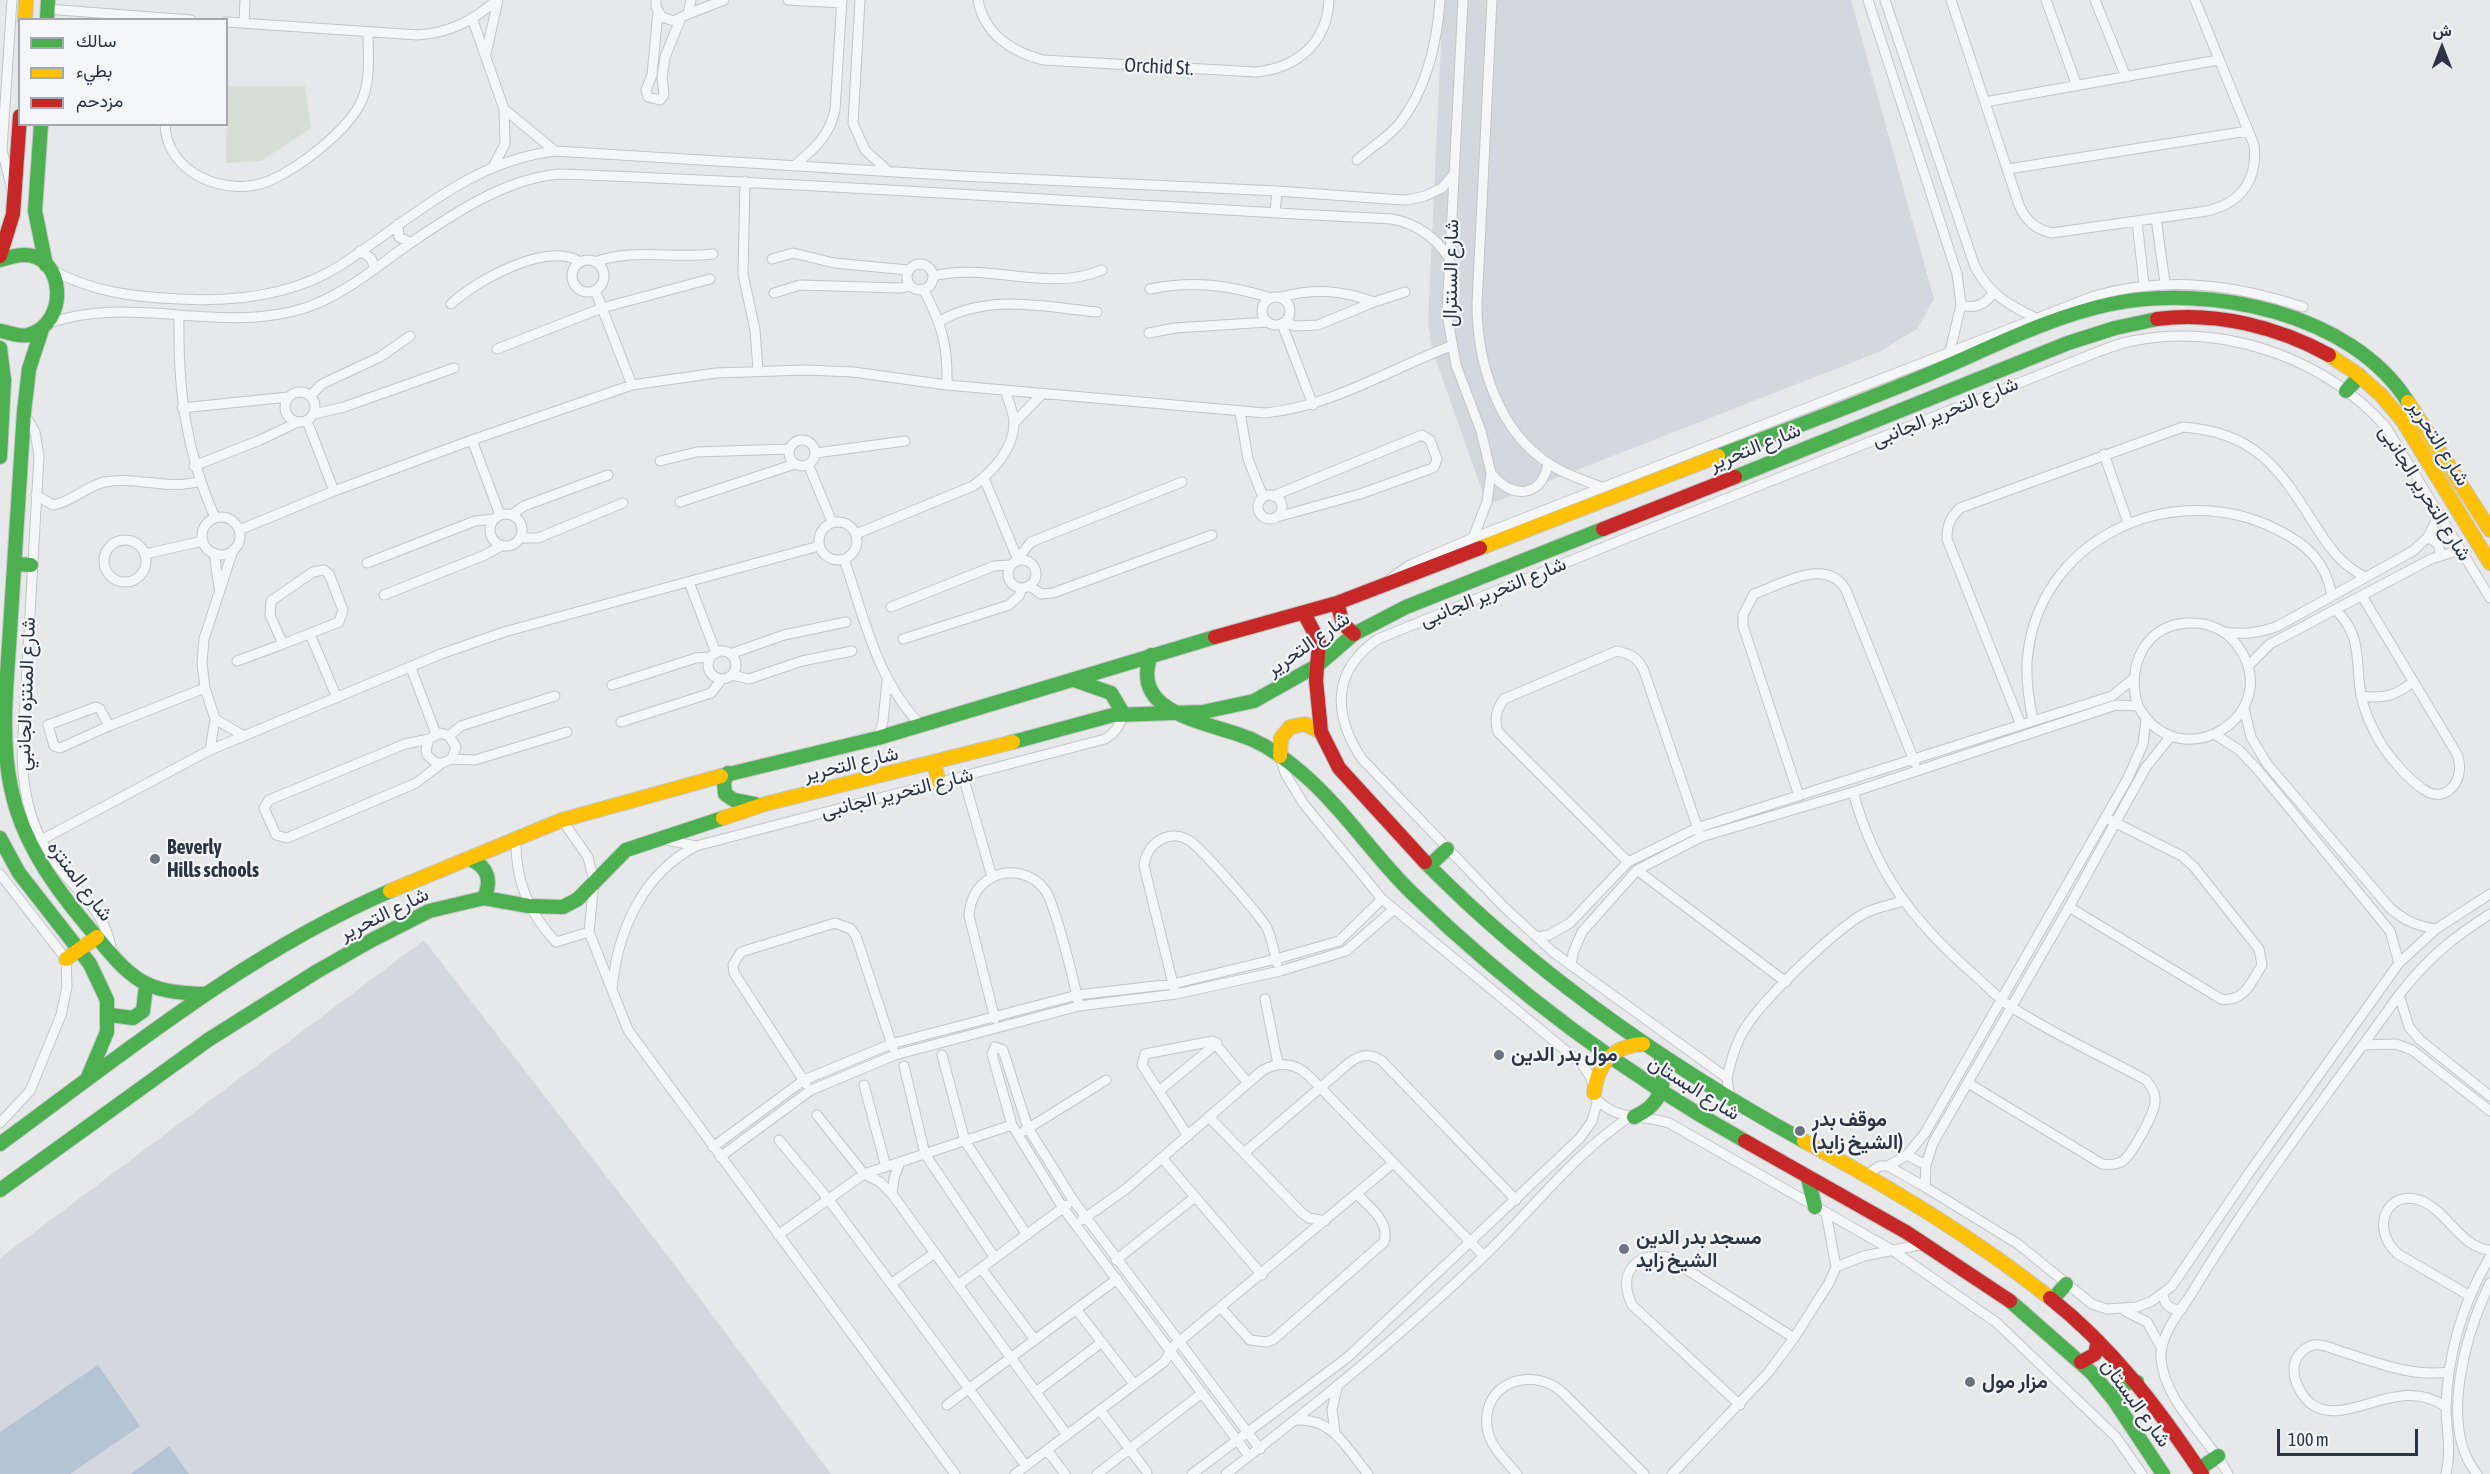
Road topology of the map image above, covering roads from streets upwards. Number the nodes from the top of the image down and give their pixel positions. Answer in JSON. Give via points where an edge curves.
{"nodes":[{"id":1,"x":12,"y":0,"type":"edge"},
{"id":2,"x":26,"y":0,"type":"edge"},
{"id":3,"x":245,"y":0,"type":"edge"},
{"id":4,"x":497,"y":0,"type":"edge"},
{"id":5,"x":691,"y":0,"type":"edge"},
{"id":6,"x":724,"y":0,"type":"edge"},
{"id":7,"x":788,"y":0,"type":"edge"},
{"id":8,"x":860,"y":0,"type":"edge"},
{"id":9,"x":978,"y":0,"type":"edge"},
{"id":10,"x":1329,"y":0,"type":"edge"},
{"id":11,"x":1440,"y":0,"type":"edge"},
{"id":12,"x":1463,"y":0,"type":"edge"},
{"id":13,"x":1492,"y":0,"type":"edge"},
{"id":14,"x":1868,"y":0,"type":"edge"},
{"id":15,"x":1886,"y":0,"type":"edge"},
{"id":16,"x":1951,"y":0,"type":"edge"},
{"id":17,"x":2046,"y":0,"type":"edge"},
{"id":18,"x":2095,"y":0,"type":"edge"},
{"id":19,"x":2195,"y":0,"type":"edge"},
{"id":20,"x":842,"y":1,"type":"edge"},
{"id":21,"x":656,"y":5,"type":"edge"},
{"id":22,"x":47,"y":10,"type":"edge"},
{"id":23,"x":684,"y":17,"type":"junction"},
{"id":24,"x":25,"y":18,"type":"edge"},
{"id":25,"x":159,"y":18,"type":"edge"},
{"id":26,"x":472,"y":18,"type":"junction"},
{"id":27,"x":228,"y":22,"type":"edge"},
{"id":28,"x":244,"y":23,"type":"junction"},
{"id":29,"x":368,"y":32,"type":"junction"},
{"id":30,"x":486,"y":57,"type":"junction"},
{"id":31,"x":2218,"y":60,"type":"junction"},
{"id":32,"x":2126,"y":77,"type":"junction"},
{"id":33,"x":2077,"y":86,"type":"junction"},
{"id":34,"x":3,"y":91,"type":"edge"},
{"id":35,"x":1985,"y":102,"type":"junction"},
{"id":36,"x":504,"y":109,"type":"junction"},
{"id":37,"x":19,"y":126,"type":"edge"},
{"id":38,"x":41,"y":126,"type":"edge"},
{"id":39,"x":165,"y":126,"type":"edge"},
{"id":40,"x":2248,"y":131,"type":"junction"},
{"id":41,"x":555,"y":151,"type":"junction"},
{"id":42,"x":1357,"y":160,"type":"dead end"},
{"id":43,"x":494,"y":165,"type":"junction"},
{"id":44,"x":794,"y":166,"type":"junction"},
{"id":45,"x":2008,"y":169,"type":"junction"},
{"id":46,"x":888,"y":171,"type":"junction"},
{"id":47,"x":1454,"y":174,"type":"junction"},
{"id":48,"x":1946,"y":180,"type":"junction"},
{"id":49,"x":745,"y":181,"type":"junction"},
{"id":50,"x":1071,"y":181,"type":"junction"},
{"id":51,"x":1929,"y":186,"type":"junction"},
{"id":52,"x":1277,"y":191,"type":"junction"},
{"id":53,"x":14,"y":198,"type":"junction"},
{"id":54,"x":1070,"y":202,"type":"junction"},
{"id":55,"x":1275,"y":213,"type":"junction"},
{"id":56,"x":2156,"y":218,"type":"junction"},
{"id":57,"x":2137,"y":221,"type":"junction"},
{"id":58,"x":398,"y":224,"type":"junction"},
{"id":59,"x":411,"y":243,"type":"junction"},
{"id":60,"x":360,"y":251,"type":"junction"},
{"id":61,"x":713,"y":254,"type":"dead end"},
{"id":62,"x":0,"y":258,"type":"edge"},
{"id":63,"x":1449,"y":258,"type":"junction"},
{"id":64,"x":772,"y":259,"type":"dead end"},
{"id":65,"x":580,"y":262,"type":"junction"},
{"id":66,"x":595,"y":262,"type":"junction"},
{"id":67,"x":49,"y":267,"type":"junction"},
{"id":68,"x":375,"y":269,"type":"junction"},
{"id":69,"x":908,"y":270,"type":"junction"},
{"id":70,"x":1102,"y":270,"type":"dead end"},
{"id":71,"x":933,"y":276,"type":"junction"},
{"id":72,"x":710,"y":279,"type":"dead end"},
{"id":73,"x":2165,"y":283,"type":"junction"},
{"id":74,"x":2144,"y":285,"type":"junction"},
{"id":75,"x":910,"y":286,"type":"junction"},
{"id":76,"x":923,"y":289,"type":"junction"},
{"id":77,"x":1150,"y":289,"type":"dead end"},
{"id":78,"x":595,"y":290,"type":"junction"},
{"id":79,"x":1405,"y":292,"type":"dead end"},
{"id":80,"x":1992,"y":292,"type":"junction"},
{"id":81,"x":774,"y":293,"type":"dead end"},
{"id":82,"x":1276,"y":297,"type":"junction"},
{"id":83,"x":1374,"y":302,"type":"junction"},
{"id":84,"x":451,"y":304,"type":"dead end"},
{"id":85,"x":2244,"y":304,"type":"junction"},
{"id":86,"x":1961,"y":305,"type":"junction"},
{"id":87,"x":2080,"y":306,"type":"junction"},
{"id":88,"x":2303,"y":307,"type":"dead end"},
{"id":89,"x":602,"y":308,"type":"junction"},
{"id":90,"x":1097,"y":312,"type":"dead end"},
{"id":91,"x":179,"y":316,"type":"junction"},
{"id":92,"x":2034,"y":317,"type":"junction"},
{"id":93,"x":940,"y":321,"type":"junction"},
{"id":94,"x":1268,"y":322,"type":"junction"},
{"id":95,"x":2240,"y":322,"type":"junction"},
{"id":96,"x":1284,"y":323,"type":"junction"},
{"id":97,"x":45,"y":326,"type":"junction"},
{"id":98,"x":0,"y":331,"type":"edge"},
{"id":99,"x":1149,"y":333,"type":"dead end"},
{"id":100,"x":410,"y":336,"type":"dead end"},
{"id":101,"x":2079,"y":339,"type":"junction"},
{"id":102,"x":1451,"y":346,"type":"junction"},
{"id":103,"x":0,"y":348,"type":"edge"},
{"id":104,"x":497,"y":349,"type":"dead end"},
{"id":105,"x":1950,"y":351,"type":"junction"},
{"id":106,"x":2085,"y":357,"type":"junction"},
{"id":107,"x":454,"y":368,"type":"dead end"},
{"id":108,"x":758,"y":370,"type":"junction"},
{"id":109,"x":2360,"y":376,"type":"junction"},
{"id":110,"x":1895,"y":381,"type":"junction"},
{"id":111,"x":632,"y":385,"type":"junction"},
{"id":112,"x":947,"y":385,"type":"junction"},
{"id":113,"x":1005,"y":390,"type":"junction"},
{"id":114,"x":2346,"y":391,"type":"junction"},
{"id":115,"x":1042,"y":394,"type":"junction"},
{"id":116,"x":310,"y":396,"type":"junction"},
{"id":117,"x":288,"y":398,"type":"junction"},
{"id":118,"x":1313,"y":405,"type":"junction"},
{"id":119,"x":182,"y":408,"type":"junction"},
{"id":120,"x":24,"y":412,"type":"junction"},
{"id":121,"x":1240,"y":412,"type":"junction"},
{"id":122,"x":1884,"y":415,"type":"junction"},
{"id":123,"x":306,"y":419,"type":"junction"},
{"id":124,"x":1014,"y":423,"type":"junction"},
{"id":125,"x":1891,"y":434,"type":"junction"},
{"id":126,"x":472,"y":440,"type":"junction"},
{"id":127,"x":905,"y":441,"type":"dead end"},
{"id":128,"x":1743,"y":447,"type":"junction"},
{"id":129,"x":789,"y":449,"type":"junction"},
{"id":130,"x":816,"y":453,"type":"junction"},
{"id":131,"x":2104,"y":454,"type":"junction"},
{"id":132,"x":0,"y":457,"type":"edge"},
{"id":133,"x":660,"y":461,"type":"dead end"},
{"id":134,"x":795,"y":464,"type":"junction"},
{"id":135,"x":1548,"y":464,"type":"junction"},
{"id":136,"x":808,"y":465,"type":"junction"},
{"id":137,"x":194,"y":466,"type":"junction"},
{"id":138,"x":1755,"y":469,"type":"junction"},
{"id":139,"x":1491,"y":473,"type":"junction"},
{"id":140,"x":1656,"y":474,"type":"junction"},
{"id":141,"x":608,"y":475,"type":"dead end"},
{"id":142,"x":984,"y":478,"type":"junction"},
{"id":143,"x":200,"y":480,"type":"junction"},
{"id":144,"x":1182,"y":482,"type":"dead end"},
{"id":145,"x":1601,"y":487,"type":"junction"},
{"id":146,"x":334,"y":491,"type":"junction"},
{"id":147,"x":36,"y":495,"type":"junction"},
{"id":148,"x":1268,"y":496,"type":"junction"},
{"id":149,"x":680,"y":502,"type":"dead end"},
{"id":150,"x":623,"y":503,"type":"dead end"},
{"id":151,"x":2439,"y":514,"type":"junction"},
{"id":152,"x":511,"y":515,"type":"junction"},
{"id":153,"x":497,"y":517,"type":"junction"},
{"id":154,"x":1277,"y":517,"type":"junction"},
{"id":155,"x":214,"y":518,"type":"junction"},
{"id":156,"x":832,"y":522,"type":"junction"},
{"id":157,"x":1615,"y":523,"type":"junction"},
{"id":158,"x":2128,"y":523,"type":"junction"},
{"id":159,"x":239,"y":530,"type":"junction"},
{"id":160,"x":2490,"y":530,"type":"edge"},
{"id":161,"x":856,"y":534,"type":"junction"},
{"id":162,"x":1212,"y":535,"type":"dead end"},
{"id":163,"x":2428,"y":537,"type":"junction"},
{"id":164,"x":520,"y":538,"type":"junction"},
{"id":165,"x":1473,"y":538,"type":"junction"},
{"id":166,"x":1624,"y":538,"type":"junction"},
{"id":167,"x":203,"y":541,"type":"junction"},
{"id":168,"x":2325,"y":542,"type":"junction"},
{"id":169,"x":501,"y":546,"type":"junction"},
{"id":170,"x":819,"y":546,"type":"junction"},
{"id":171,"x":233,"y":550,"type":"junction"},
{"id":172,"x":2460,"y":550,"type":"junction"},
{"id":173,"x":2313,"y":551,"type":"junction"},
{"id":174,"x":214,"y":553,"type":"junction"},
{"id":175,"x":145,"y":554,"type":"junction"},
{"id":176,"x":2441,"y":555,"type":"junction"},
{"id":177,"x":844,"y":560,"type":"junction"},
{"id":178,"x":1016,"y":562,"type":"junction"},
{"id":179,"x":367,"y":563,"type":"dead end"},
{"id":180,"x":2490,"y":563,"type":"edge"},
{"id":181,"x":16,"y":564,"type":"junction"},
{"id":182,"x":32,"y":565,"type":"junction"},
{"id":183,"x":2365,"y":578,"type":"junction"},
{"id":184,"x":689,"y":582,"type":"junction"},
{"id":185,"x":1382,"y":586,"type":"junction"},
{"id":186,"x":1026,"y":587,"type":"junction"},
{"id":187,"x":219,"y":589,"type":"junction"},
{"id":188,"x":384,"y":595,"type":"dead end"},
{"id":189,"x":2332,"y":595,"type":"junction"},
{"id":190,"x":2362,"y":596,"type":"junction"},
{"id":191,"x":2490,"y":598,"type":"edge"},
{"id":192,"x":1337,"y":603,"type":"junction"},
{"id":193,"x":891,"y":607,"type":"dead end"},
{"id":194,"x":1406,"y":607,"type":"junction"},
{"id":195,"x":2336,"y":610,"type":"junction"},
{"id":196,"x":1304,"y":613,"type":"junction"},
{"id":197,"x":846,"y":622,"type":"dead end"},
{"id":198,"x":1415,"y":624,"type":"junction"},
{"id":199,"x":2223,"y":632,"type":"junction"},
{"id":200,"x":310,"y":633,"type":"junction"},
{"id":201,"x":1354,"y":634,"type":"junction"},
{"id":202,"x":6,"y":637,"type":"edge"},
{"id":203,"x":903,"y":639,"type":"dead end"},
{"id":204,"x":283,"y":644,"type":"junction"},
{"id":205,"x":852,"y":651,"type":"dead end"},
{"id":206,"x":730,"y":654,"type":"junction"},
{"id":207,"x":714,"y":655,"type":"junction"},
{"id":208,"x":1151,"y":655,"type":"junction"},
{"id":209,"x":237,"y":661,"type":"dead end"},
{"id":210,"x":1318,"y":665,"type":"junction"},
{"id":211,"x":2248,"y":666,"type":"junction"},
{"id":212,"x":411,"y":668,"type":"junction"},
{"id":213,"x":727,"y":677,"type":"junction"},
{"id":214,"x":2133,"y":679,"type":"junction"},
{"id":215,"x":1073,"y":680,"type":"junction"},
{"id":216,"x":887,"y":681,"type":"junction"},
{"id":217,"x":2413,"y":682,"type":"junction"},
{"id":218,"x":612,"y":685,"type":"dead end"},
{"id":219,"x":205,"y":688,"type":"junction"},
{"id":220,"x":555,"y":696,"type":"dead end"},
{"id":221,"x":2361,"y":696,"type":"junction"},
{"id":222,"x":337,"y":698,"type":"junction"},
{"id":223,"x":2114,"y":700,"type":"junction"},
{"id":224,"x":2138,"y":706,"type":"junction"},
{"id":225,"x":2244,"y":708,"type":"junction"},
{"id":226,"x":1171,"y":711,"type":"junction"},
{"id":227,"x":1123,"y":713,"type":"junction"},
{"id":228,"x":215,"y":718,"type":"junction"},
{"id":229,"x":2146,"y":719,"type":"junction"},
{"id":230,"x":2033,"y":721,"type":"junction"},
{"id":231,"x":621,"y":722,"type":"dead end"},
{"id":232,"x":2021,"y":724,"type":"junction"},
{"id":233,"x":921,"y":725,"type":"junction"},
{"id":234,"x":109,"y":726,"type":"junction"},
{"id":235,"x":567,"y":732,"type":"dead end"},
{"id":236,"x":1321,"y":732,"type":"junction"},
{"id":237,"x":2216,"y":735,"type":"junction"},
{"id":238,"x":244,"y":736,"type":"junction"},
{"id":239,"x":432,"y":736,"type":"junction"},
{"id":240,"x":449,"y":736,"type":"junction"},
{"id":241,"x":2171,"y":736,"type":"junction"},
{"id":242,"x":878,"y":738,"type":"junction"},
{"id":243,"x":2143,"y":744,"type":"junction"},
{"id":244,"x":210,"y":750,"type":"junction"},
{"id":245,"x":2157,"y":751,"type":"junction"},
{"id":246,"x":1280,"y":756,"type":"junction"},
{"id":247,"x":452,"y":759,"type":"junction"},
{"id":248,"x":1913,"y":759,"type":"junction"},
{"id":249,"x":442,"y":764,"type":"junction"},
{"id":250,"x":934,"y":764,"type":"junction"},
{"id":251,"x":1918,"y":771,"type":"junction"},
{"id":252,"x":728,"y":774,"type":"junction"},
{"id":253,"x":963,"y":776,"type":"junction"},
{"id":254,"x":939,"y":782,"type":"junction"},
{"id":255,"x":1853,"y":792,"type":"junction"},
{"id":256,"x":1798,"y":796,"type":"junction"},
{"id":257,"x":765,"y":804,"type":"junction"},
{"id":258,"x":2106,"y":817,"type":"junction"},
{"id":259,"x":562,"y":820,"type":"junction"},
{"id":260,"x":2116,"y":822,"type":"junction"},
{"id":261,"x":2317,"y":823,"type":"junction"},
{"id":262,"x":2308,"y":830,"type":"junction"},
{"id":263,"x":1699,"y":833,"type":"junction"},
{"id":264,"x":0,"y":838,"type":"edge"},
{"id":265,"x":516,"y":838,"type":"junction"},
{"id":266,"x":657,"y":838,"type":"junction"},
{"id":267,"x":35,"y":842,"type":"junction"},
{"id":268,"x":696,"y":846,"type":"junction"},
{"id":269,"x":1447,"y":849,"type":"junction"},
{"id":270,"x":470,"y":859,"type":"junction"},
{"id":271,"x":1628,"y":862,"type":"junction"},
{"id":272,"x":1429,"y":866,"type":"junction"},
{"id":273,"x":1636,"y":870,"type":"junction"},
{"id":274,"x":0,"y":874,"type":"edge"},
{"id":275,"x":992,"y":877,"type":"junction"},
{"id":276,"x":594,"y":882,"type":"junction"},
{"id":277,"x":2490,"y":894,"type":"edge"},
{"id":278,"x":484,"y":898,"type":"junction"},
{"id":279,"x":1382,"y":900,"type":"junction"},
{"id":280,"x":1902,"y":901,"type":"junction"},
{"id":281,"x":529,"y":906,"type":"junction"},
{"id":282,"x":2069,"y":907,"type":"junction"},
{"id":283,"x":1393,"y":910,"type":"junction"},
{"id":284,"x":2490,"y":914,"type":"edge"},
{"id":285,"x":1570,"y":923,"type":"junction"},
{"id":286,"x":2436,"y":928,"type":"junction"},
{"id":287,"x":589,"y":932,"type":"junction"},
{"id":288,"x":1582,"y":932,"type":"junction"},
{"id":289,"x":97,"y":937,"type":"junction"},
{"id":290,"x":1537,"y":937,"type":"junction"},
{"id":291,"x":1339,"y":941,"type":"junction"},
{"id":292,"x":78,"y":950,"type":"junction"},
{"id":293,"x":1346,"y":951,"type":"junction"},
{"id":294,"x":112,"y":954,"type":"junction"},
{"id":295,"x":66,"y":959,"type":"junction"},
{"id":296,"x":1276,"y":959,"type":"junction"},
{"id":297,"x":2399,"y":963,"type":"junction"},
{"id":298,"x":1571,"y":965,"type":"junction"},
{"id":299,"x":1280,"y":971,"type":"junction"},
{"id":300,"x":1786,"y":982,"type":"junction"},
{"id":301,"x":1173,"y":984,"type":"junction"},
{"id":302,"x":146,"y":986,"type":"junction"},
{"id":303,"x":611,"y":992,"type":"junction"},
{"id":304,"x":206,"y":994,"type":"junction"},
{"id":305,"x":1176,"y":994,"type":"junction"},
{"id":306,"x":1077,"y":995,"type":"junction"},
{"id":307,"x":2399,"y":995,"type":"junction"},
{"id":308,"x":1265,"y":999,"type":"dead end"},
{"id":309,"x":2002,"y":999,"type":"junction"},
{"id":310,"x":1079,"y":1006,"type":"junction"},
{"id":311,"x":2012,"y":1008,"type":"junction"},
{"id":312,"x":110,"y":1015,"type":"junction"},
{"id":313,"x":994,"y":1015,"type":"junction"},
{"id":314,"x":997,"y":1027,"type":"junction"},
{"id":315,"x":1583,"y":1037,"type":"junction"},
{"id":316,"x":1217,"y":1043,"type":"junction"},
{"id":317,"x":891,"y":1044,"type":"junction"},
{"id":318,"x":1643,"y":1044,"type":"junction"},
{"id":319,"x":2363,"y":1045,"type":"junction"},
{"id":320,"x":2433,"y":1050,"type":"junction"},
{"id":321,"x":1570,"y":1053,"type":"junction"},
{"id":322,"x":895,"y":1055,"type":"junction"},
{"id":323,"x":942,"y":1055,"type":"dead end"},
{"id":324,"x":1609,"y":1056,"type":"junction"},
{"id":325,"x":1661,"y":1057,"type":"junction"},
{"id":326,"x":2426,"y":1060,"type":"junction"},
{"id":327,"x":1278,"y":1064,"type":"junction"},
{"id":328,"x":904,"y":1065,"type":"dead end"},
{"id":329,"x":1727,"y":1078,"type":"junction"},
{"id":330,"x":87,"y":1079,"type":"junction"},
{"id":331,"x":804,"y":1080,"type":"junction"},
{"id":332,"x":1106,"y":1080,"type":"dead end"},
{"id":333,"x":1248,"y":1083,"type":"junction"},
{"id":334,"x":1968,"y":1083,"type":"junction"},
{"id":335,"x":864,"y":1085,"type":"dead end"},
{"id":336,"x":1322,"y":1088,"type":"junction"},
{"id":337,"x":811,"y":1090,"type":"junction"},
{"id":338,"x":1159,"y":1091,"type":"junction"},
{"id":339,"x":1662,"y":1094,"type":"junction"},
{"id":340,"x":1595,"y":1096,"type":"junction"},
{"id":341,"x":2490,"y":1096,"type":"edge"},
{"id":342,"x":1730,"y":1102,"type":"junction"},
{"id":343,"x":2490,"y":1111,"type":"edge"},
{"id":344,"x":1023,"y":1114,"type":"junction"},
{"id":345,"x":816,"y":1115,"type":"dead end"},
{"id":346,"x":1209,"y":1117,"type":"junction"},
{"id":347,"x":1631,"y":1118,"type":"junction"},
{"id":348,"x":1592,"y":1121,"type":"junction"},
{"id":349,"x":0,"y":1123,"type":"edge"},
{"id":350,"x":1013,"y":1126,"type":"junction"},
{"id":351,"x":1028,"y":1128,"type":"junction"},
{"id":352,"x":1607,"y":1132,"type":"junction"},
{"id":353,"x":1188,"y":1136,"type":"junction"},
{"id":354,"x":779,"y":1140,"type":"dead end"},
{"id":355,"x":965,"y":1141,"type":"junction"},
{"id":356,"x":0,"y":1144,"type":"edge"},
{"id":357,"x":713,"y":1147,"type":"junction"},
{"id":358,"x":1244,"y":1153,"type":"junction"},
{"id":359,"x":925,"y":1154,"type":"junction"},
{"id":360,"x":1906,"y":1155,"type":"junction"},
{"id":361,"x":720,"y":1157,"type":"junction"},
{"id":362,"x":1162,"y":1158,"type":"junction"},
{"id":363,"x":2258,"y":1160,"type":"junction"},
{"id":364,"x":900,"y":1162,"type":"junction"},
{"id":365,"x":1393,"y":1163,"type":"junction"},
{"id":366,"x":1888,"y":1166,"type":"junction"},
{"id":367,"x":1926,"y":1166,"type":"junction"},
{"id":368,"x":886,"y":1167,"type":"junction"},
{"id":369,"x":2272,"y":1172,"type":"junction"},
{"id":370,"x":864,"y":1174,"type":"junction"},
{"id":371,"x":1866,"y":1175,"type":"junction"},
{"id":372,"x":1808,"y":1178,"type":"junction"},
{"id":373,"x":2,"y":1187,"type":"edge"},
{"id":374,"x":1925,"y":1187,"type":"junction"},
{"id":375,"x":892,"y":1194,"type":"junction"},
{"id":376,"x":1357,"y":1194,"type":"junction"},
{"id":377,"x":1195,"y":1197,"type":"junction"},
{"id":378,"x":829,"y":1200,"type":"junction"},
{"id":379,"x":1073,"y":1200,"type":"junction"},
{"id":380,"x":1516,"y":1200,"type":"junction"},
{"id":381,"x":1063,"y":1208,"type":"junction"},
{"id":382,"x":1821,"y":1210,"type":"junction"},
{"id":383,"x":1302,"y":1213,"type":"junction"},
{"id":384,"x":1086,"y":1217,"type":"junction"},
{"id":385,"x":1325,"y":1221,"type":"junction"},
{"id":386,"x":1075,"y":1225,"type":"junction"},
{"id":387,"x":778,"y":1235,"type":"junction"},
{"id":388,"x":1027,"y":1235,"type":"junction"},
{"id":389,"x":1305,"y":1238,"type":"junction"},
{"id":390,"x":1470,"y":1243,"type":"junction"},
{"id":391,"x":1924,"y":1244,"type":"junction"},
{"id":392,"x":1892,"y":1250,"type":"junction"},
{"id":393,"x":2490,"y":1250,"type":"edge"},
{"id":394,"x":935,"y":1253,"type":"junction"},
{"id":395,"x":1484,"y":1257,"type":"junction"},
{"id":396,"x":2490,"y":1257,"type":"edge"},
{"id":397,"x":995,"y":1258,"type":"junction"},
{"id":398,"x":1116,"y":1260,"type":"junction"},
{"id":399,"x":1836,"y":1267,"type":"junction"},
{"id":400,"x":981,"y":1268,"type":"junction"},
{"id":401,"x":1262,"y":1275,"type":"junction"},
{"id":402,"x":1117,"y":1279,"type":"junction"},
{"id":403,"x":892,"y":1283,"type":"junction"},
{"id":404,"x":2490,"y":1283,"type":"edge"},
{"id":405,"x":2066,"y":1284,"type":"junction"},
{"id":406,"x":958,"y":1285,"type":"junction"},
{"id":407,"x":2163,"y":1294,"type":"junction"},
{"id":408,"x":2470,"y":1296,"type":"junction"},
{"id":409,"x":2053,"y":1299,"type":"junction"},
{"id":410,"x":1221,"y":1308,"type":"junction"},
{"id":411,"x":1076,"y":1309,"type":"junction"},
{"id":412,"x":2182,"y":1309,"type":"junction"},
{"id":413,"x":2120,"y":1310,"type":"junction"},
{"id":414,"x":2457,"y":1331,"type":"junction"},
{"id":415,"x":2469,"y":1336,"type":"junction"},
{"id":416,"x":1794,"y":1338,"type":"junction"},
{"id":417,"x":1035,"y":1340,"type":"junction"},
{"id":418,"x":2098,"y":1341,"type":"junction"},
{"id":419,"x":1102,"y":1342,"type":"junction"},
{"id":420,"x":1179,"y":1342,"type":"junction"},
{"id":421,"x":2161,"y":1347,"type":"junction"},
{"id":422,"x":1170,"y":1350,"type":"junction"},
{"id":423,"x":1011,"y":1358,"type":"junction"},
{"id":424,"x":2081,"y":1362,"type":"junction"},
{"id":425,"x":2449,"y":1371,"type":"junction"},
{"id":426,"x":2137,"y":1382,"type":"junction"},
{"id":427,"x":1134,"y":1384,"type":"junction"},
{"id":428,"x":1337,"y":1388,"type":"junction"},
{"id":429,"x":969,"y":1389,"type":"junction"},
{"id":430,"x":1036,"y":1392,"type":"junction"},
{"id":431,"x":1202,"y":1394,"type":"junction"},
{"id":432,"x":947,"y":1405,"type":"dead end"},
{"id":433,"x":1740,"y":1405,"type":"junction"},
{"id":434,"x":2446,"y":1407,"type":"junction"},
{"id":435,"x":1100,"y":1410,"type":"junction"},
{"id":436,"x":2119,"y":1411,"type":"junction"},
{"id":437,"x":1297,"y":1420,"type":"junction"},
{"id":438,"x":1249,"y":1432,"type":"junction"},
{"id":439,"x":1335,"y":1432,"type":"junction"},
{"id":440,"x":1067,"y":1435,"type":"junction"},
{"id":441,"x":1237,"y":1442,"type":"junction"},
{"id":442,"x":1130,"y":1449,"type":"junction"},
{"id":443,"x":1260,"y":1449,"type":"junction"},
{"id":444,"x":1047,"y":1450,"type":"junction"},
{"id":445,"x":1249,"y":1456,"type":"junction"},
{"id":446,"x":2218,"y":1456,"type":"junction"},
{"id":447,"x":1026,"y":1466,"type":"junction"},
{"id":448,"x":1147,"y":1472,"type":"dead end"},
{"id":449,"x":2200,"y":1472,"type":"edge"},
{"id":450,"x":955,"y":1474,"type":"edge"},
{"id":451,"x":1015,"y":1474,"type":"edge"},
{"id":452,"x":1065,"y":1474,"type":"edge"},
{"id":453,"x":1097,"y":1474,"type":"edge"},
{"id":454,"x":1192,"y":1474,"type":"edge"},
{"id":455,"x":1226,"y":1474,"type":"edge"},
{"id":456,"x":1368,"y":1474,"type":"edge"},
{"id":457,"x":1517,"y":1474,"type":"edge"},
{"id":458,"x":1644,"y":1474,"type":"edge"},
{"id":459,"x":1672,"y":1474,"type":"edge"},
{"id":460,"x":2142,"y":1474,"type":"edge"},
{"id":461,"x":2163,"y":1474,"type":"edge"},
{"id":462,"x":2228,"y":1474,"type":"edge"},
{"id":463,"x":2446,"y":1474,"type":"edge"},
{"id":464,"x":2477,"y":1474,"type":"edge"}],
"edges":[{"from":1,"to":34,"type":"street"},
{"from":2,"to":24,"type":"street"},
{"from":3,"to":28,"type":"street"},
{"from":4,"to":26,"type":"street"},
{"from":4,"to":30,"type":"street"},
{"from":5,"to":23,"type":"street"},
{"from":6,"to":23,"type":"street"},
{"from":7,"to":20,"type":"street"},
{"from":8,"to":46,"type":"street","via":[[853,123],[865,150]]},
{"from":9,"to":10,"type":"street","name":"Orchid St.","via":[[985,21],[999,38],[1020,52],[1043,60],[1256,72],[1287,65],[1313,46],[1323,29]]},
{"from":11,"to":42,"type":"street","via":[[1438,28],[1418,95],[1399,125]]},
{"from":12,"to":47,"type":"street","name":"شارع السنترال"},
{"from":13,"to":135,"type":"street","name":"شارع السنترال","via":[[1477,304],[1480,345],[1507,419],[1518,436]]},
{"from":14,"to":51,"type":"street"},
{"from":15,"to":48,"type":"street"},
{"from":16,"to":35,"type":"street"},
{"from":17,"to":33,"type":"street"},
{"from":18,"to":32,"type":"street"},
{"from":19,"to":31,"type":"street"},
{"from":20,"to":44,"type":"street","via":[[832,124],[817,147]]},
{"from":21,"to":23,"type":"street","via":[[668,20]]},
{"from":21,"to":23,"type":"street","via":[[657,76]]},
{"from":22,"to":25,"type":"street"},
{"from":26,"to":29,"type":"street","via":[[437,34]]},
{"from":26,"to":30,"type":"street"},
{"from":27,"to":28,"type":"street"},
{"from":28,"to":29,"type":"street"},
{"from":29,"to":39,"type":"street","via":[[368,80],[355,115],[329,140],[268,181],[232,186],[198,176],[183,167],[172,152]]},
{"from":30,"to":36,"type":"street"},
{"from":31,"to":32,"type":"street"},
{"from":31,"to":40,"type":"street"},
{"from":32,"to":33,"type":"street"},
{"from":33,"to":35,"type":"street"},
{"from":34,"to":53,"type":"street","via":[[2,150]]},
{"from":35,"to":45,"type":"street"},
{"from":36,"to":41,"type":"street"},
{"from":36,"to":43,"type":"street","via":[[505,144]]},
{"from":37,"to":53,"type":"street"},
{"from":38,"to":67,"type":"street","via":[[35,211]]},
{"from":40,"to":45,"type":"street"},
{"from":40,"to":56,"type":"street","via":[[2256,160],[2253,176],[2235,200],[2214,209]]},
{"from":41,"to":43,"type":"street"},
{"from":41,"to":44,"type":"street"},
{"from":43,"to":58,"type":"street"},
{"from":44,"to":46,"type":"street"},
{"from":45,"to":57,"type":"street","via":[[2022,212],[2039,230],[2052,233]]},
{"from":46,"to":50,"type":"street"},
{"from":47,"to":52,"type":"street","via":[[1442,188],[1407,200]]},
{"from":47,"to":63,"type":"street","name":"شارع السنترال"},
{"from":48,"to":51,"type":"street"},
{"from":48,"to":80,"type":"street","via":[[1976,267]]},
{"from":49,"to":54,"type":"street"},
{"from":49,"to":59,"type":"street","via":[[560,174],[531,178],[489,195]]},
{"from":49,"to":108,"type":"street","via":[[743,274],[755,330]]},
{"from":50,"to":52,"type":"street"},
{"from":50,"to":54,"type":"street"},
{"from":51,"to":86,"type":"street","via":[[1957,273]]},
{"from":52,"to":55,"type":"street"},
{"from":53,"to":62,"type":"street"},
{"from":54,"to":55,"type":"street"},
{"from":55,"to":63,"type":"street","via":[[1406,222],[1432,236]]},
{"from":56,"to":57,"type":"street"},
{"from":56,"to":73,"type":"street"},
{"from":57,"to":74,"type":"street"},
{"from":58,"to":59,"type":"street","via":[[399,237]]},
{"from":58,"to":60,"type":"street"},
{"from":59,"to":68,"type":"street"},
{"from":60,"to":67,"type":"street","via":[[340,266],[288,289],[261,296],[210,300],[119,295],[73,281]]},
{"from":60,"to":68,"type":"street","via":[[371,258]]},
{"from":61,"to":66,"type":"street","via":[[619,255]]},
{"from":62,"to":67,"type":"street","via":[[22,255]]},
{"from":63,"to":102,"type":"street","name":"شارع السنترال","via":[[1447,315]]},
{"from":64,"to":69,"type":"street","via":[[793,253],[834,263]]},
{"from":65,"to":66,"type":"street"},
{"from":65,"to":78,"type":"street","via":[[572,272],[573,284],[583,291]]},
{"from":65,"to":84,"type":"street","via":[[563,255],[542,257],[480,281]]},
{"from":66,"to":78,"type":"street","via":[[604,274],[602,284]]},
{"from":67,"to":97,"type":"street","name":"شارع المنتزه","via":[[57,280],[59,302]]},
{"from":68,"to":91,"type":"street","via":[[330,296],[281,314]]},
{"from":69,"to":71,"type":"street","via":[[923,264]]},
{"from":69,"to":75,"type":"street"},
{"from":70,"to":71,"type":"street","via":[[1070,280],[970,271]]},
{"from":71,"to":76,"type":"street"},
{"from":72,"to":89,"type":"street"},
{"from":73,"to":74,"type":"street"},
{"from":73,"to":88,"type":"street","via":[[2231,287]]},
{"from":74,"to":87,"type":"street"},
{"from":75,"to":76,"type":"street"},
{"from":75,"to":81,"type":"street","via":[[800,285]]},
{"from":76,"to":93,"type":"street"},
{"from":77,"to":82,"type":"street","via":[[1211,283]]},
{"from":78,"to":89,"type":"street"},
{"from":79,"to":83,"type":"street"},
{"from":80,"to":86,"type":"street","via":[[1983,304]]},
{"from":80,"to":92,"type":"street"},
{"from":82,"to":83,"type":"street","via":[[1327,290]]},
{"from":82,"to":94,"type":"street","via":[[1263,307]]},
{"from":82,"to":96,"type":"street","via":[[1288,302],[1291,310]]},
{"from":83,"to":96,"type":"street","via":[[1318,325]]},
{"from":85,"to":87,"type":"street","name":"شارع التحرير","via":[[2164,297]]},
{"from":85,"to":95,"type":"street"},
{"from":85,"to":160,"type":"street","name":"شارع التحرير","via":[[2311,324],[2352,347],[2379,369],[2418,413]]},
{"from":86,"to":105,"type":"street"},
{"from":87,"to":92,"type":"street"},
{"from":87,"to":110,"type":"street","name":"شارع التحرير","via":[[2007,340]]},
{"from":89,"to":104,"type":"street"},
{"from":89,"to":111,"type":"street"},
{"from":90,"to":93,"type":"street","via":[[1001,303],[969,307]]},
{"from":91,"to":97,"type":"street","via":[[105,311],[67,316]]},
{"from":91,"to":119,"type":"street"},
{"from":92,"to":105,"type":"street"},
{"from":93,"to":112,"type":"street","via":[[948,363]]},
{"from":94,"to":96,"type":"street"},
{"from":94,"to":99,"type":"street"},
{"from":95,"to":101,"type":"street","name":"شارع التحرير","via":[[2161,318]]},
{"from":95,"to":109,"type":"street","name":"شارع التحرير","via":[[2301,341]]},
{"from":96,"to":118,"type":"street"},
{"from":97,"to":98,"type":"street","via":[[25,335]]},
{"from":97,"to":120,"type":"street","name":"شارع المنتزه","via":[[29,369]]},
{"from":100,"to":116,"type":"street","via":[[380,357],[322,384]]},
{"from":101,"to":106,"type":"street"},
{"from":101,"to":122,"type":"street","name":"شارع التحرير"},
{"from":102,"to":118,"type":"street"},
{"from":102,"to":139,"type":"street","name":"شارع السنترال","via":[[1481,431]]},
{"from":103,"to":132,"type":"street","via":[[4,380]]},
{"from":105,"to":110,"type":"street"},
{"from":106,"to":114,"type":"street","name":"شارع التحرير الجانبى","via":[[2134,340],[2217,338],[2286,357]]},
{"from":106,"to":125,"type":"street","name":"شارع التحرير الجانبى"},
{"from":107,"to":123,"type":"street"},
{"from":108,"to":111,"type":"street"},
{"from":108,"to":112,"type":"street","via":[[853,372]]},
{"from":109,"to":114,"type":"street"},
{"from":109,"to":180,"type":"street","name":"شارع التحرير","via":[[2391,403]]},
{"from":110,"to":128,"type":"street","name":"شارع التحرير"},
{"from":110,"to":140,"type":"street"},
{"from":111,"to":126,"type":"street"},
{"from":112,"to":113,"type":"street"},
{"from":113,"to":115,"type":"street"},
{"from":113,"to":124,"type":"street"},
{"from":114,"to":151,"type":"street","name":"شارع التحرير الجانبى","via":[[2386,427]]},
{"from":115,"to":121,"type":"street"},
{"from":115,"to":124,"type":"street"},
{"from":116,"to":117,"type":"street","via":[[296,392]]},
{"from":116,"to":123,"type":"street","via":[[315,404]]},
{"from":117,"to":119,"type":"street"},
{"from":117,"to":123,"type":"street","via":[[285,412]]},
{"from":118,"to":121,"type":"street","via":[[1265,413]]},
{"from":119,"to":137,"type":"street"},
{"from":120,"to":147,"type":"street","name":"شارع المنتزه الجانبي","via":[[38,444]]},
{"from":120,"to":181,"type":"street","name":"شارع المنتزه"},
{"from":121,"to":148,"type":"street","via":[[1248,459]]},
{"from":122,"to":125,"type":"street"},
{"from":122,"to":138,"type":"street","name":"شارع التحرير"},
{"from":123,"to":137,"type":"street"},
{"from":123,"to":146,"type":"street"},
{"from":124,"to":142,"type":"street","via":[[1007,447]]},
{"from":125,"to":166,"type":"street","name":"شارع التحرير الجانبى"},
{"from":126,"to":146,"type":"street"},
{"from":126,"to":153,"type":"street"},
{"from":127,"to":130,"type":"street"},
{"from":128,"to":138,"type":"street"},
{"from":128,"to":140,"type":"street","name":"شارع التحرير"},
{"from":129,"to":130,"type":"street","via":[[796,441],[807,440]]},
{"from":129,"to":133,"type":"street","via":[[686,453]]},
{"from":129,"to":134,"type":"street"},
{"from":130,"to":136,"type":"street"},
{"from":131,"to":158,"type":"street"},
{"from":131,"to":168,"type":"street","via":[[2183,427],[2222,433],[2272,462]]},
{"from":131,"to":232,"type":"street","via":[[1960,508],[1947,527],[1947,539]]},
{"from":134,"to":136,"type":"street"},
{"from":134,"to":149,"type":"street"},
{"from":135,"to":139,"type":"street","via":[[1540,484],[1519,492],[1508,490]]},
{"from":135,"to":145,"type":"street","name":"شارع السنترال"},
{"from":136,"to":156,"type":"street"},
{"from":137,"to":143,"type":"street"},
{"from":138,"to":157,"type":"street","name":"شارع التحرير"},
{"from":139,"to":165,"type":"street","name":"شارع السنترال","via":[[1487,502]]},
{"from":140,"to":145,"type":"street"},
{"from":140,"to":185,"type":"street","name":"شارع التحرير"},
{"from":141,"to":152,"type":"street","via":[[524,506]]},
{"from":142,"to":161,"type":"street"},
{"from":142,"to":178,"type":"street"},
{"from":143,"to":147,"type":"street","via":[[174,486],[128,480],[106,482],[53,504]]},
{"from":143,"to":155,"type":"street"},
{"from":144,"to":178,"type":"street","via":[[1031,542]]},
{"from":145,"to":165,"type":"street"},
{"from":146,"to":159,"type":"street"},
{"from":147,"to":182,"type":"street","name":"شارع المنتزه الجانبي"},
{"from":148,"to":154,"type":"street","via":[[1280,500],[1282,507]]},
{"from":148,"to":154,"type":"street","via":[[1259,502],[1259,513],[1267,519]]},
{"from":148,"to":154,"type":"street","via":[[1422,435],[1430,440],[1437,463],[1430,469]]},
{"from":150,"to":164,"type":"street","via":[[538,538]]},
{"from":151,"to":163,"type":"street"},
{"from":151,"to":172,"type":"street","name":"شارع التحرير الجانبى"},
{"from":152,"to":153,"type":"street"},
{"from":152,"to":164,"type":"street","via":[[522,527]]},
{"from":153,"to":169,"type":"street","via":[[490,534]]},
{"from":153,"to":179,"type":"street","via":[[475,521]]},
{"from":155,"to":159,"type":"street","via":[[229,519]]},
{"from":155,"to":167,"type":"street","via":[[204,528]]},
{"from":156,"to":161,"type":"street","via":[[851,526]]},
{"from":156,"to":170,"type":"street","via":[[820,531]]},
{"from":157,"to":166,"type":"street"},
{"from":157,"to":194,"type":"street","name":"شارع التحرير"},
{"from":158,"to":173,"type":"street","via":[[2182,510],[2238,515],[2273,527]]},
{"from":158,"to":230,"type":"street","via":[[2101,537],[2078,556],[2058,578],[2043,604],[2032,632],[2027,662]]},
{"from":159,"to":171,"type":"street","via":[[239,541]]},
{"from":161,"to":177,"type":"street","via":[[854,552]]},
{"from":162,"to":186,"type":"street","via":[[1053,593],[1041,594]]},
{"from":163,"to":176,"type":"street","via":[[2438,544]]},
{"from":163,"to":183,"type":"street","via":[[2413,551]]},
{"from":164,"to":169,"type":"street","via":[[512,545]]},
{"from":165,"to":185,"type":"street","via":[[1408,566]]},
{"from":166,"to":198,"type":"street","name":"شارع التحرير الجانبى"},
{"from":167,"to":174,"type":"street"},
{"from":167,"to":175,"type":"street"},
{"from":168,"to":173,"type":"street"},
{"from":168,"to":183,"type":"street","via":[[2336,557]]},
{"from":169,"to":188,"type":"street"},
{"from":170,"to":177,"type":"street","via":[[828,558]]},
{"from":170,"to":184,"type":"street"},
{"from":171,"to":174,"type":"street","via":[[227,554]]},
{"from":171,"to":187,"type":"street"},
{"from":172,"to":176,"type":"street"},
{"from":172,"to":191,"type":"street","name":"شارع التحرير الجانبى"},
{"from":173,"to":189,"type":"street"},
{"from":174,"to":187,"type":"street"},
{"from":175,"to":175,"type":"street","via":[[133,541],[115,542],[104,555],[103,564],[112,579],[130,582],[144,571]]},
{"from":176,"to":190,"type":"street"},
{"from":177,"to":216,"type":"street"},
{"from":178,"to":186,"type":"street","via":[[1009,580]]},
{"from":178,"to":186,"type":"street","via":[[1029,562],[1035,569],[1035,579]]},
{"from":178,"to":193,"type":"street","via":[[994,566]]},
{"from":181,"to":182,"type":"street"},
{"from":181,"to":202,"type":"street","name":"شارع المنتزه"},
{"from":182,"to":267,"type":"street","name":"شارع المنتزه الجانبي","via":[[22,764]]},
{"from":183,"to":189,"type":"street"},
{"from":184,"to":207,"type":"street"},
{"from":184,"to":212,"type":"street","via":[[504,632]]},
{"from":185,"to":192,"type":"street","name":"شارع التحرير"},
{"from":186,"to":203,"type":"street","via":[[1009,605]]},
{"from":187,"to":219,"type":"street","via":[[204,639]]},
{"from":189,"to":199,"type":"street","via":[[2261,632]]},
{"from":190,"to":195,"type":"street"},
{"from":190,"to":217,"type":"street"},
{"from":192,"to":196,"type":"street","name":"شارع التحرير"},
{"from":192,"to":201,"type":"street","via":[[1343,624]]},
{"from":194,"to":198,"type":"street"},
{"from":194,"to":201,"type":"street","name":"شارع التحرير"},
{"from":195,"to":211,"type":"street","via":[[2270,645]]},
{"from":195,"to":221,"type":"street","via":[[2348,622],[2355,638]]},
{"from":196,"to":208,"type":"street","name":"شارع التحرير"},
{"from":196,"to":210,"type":"street","name":"شارع البستان","via":[[1317,635]]},
{"from":197,"to":206,"type":"street","via":[[784,635]]},
{"from":198,"to":269,"type":"street","name":"شارع التحرير الجانبى","via":[[1378,639],[1361,651],[1346,673],[1341,696],[1346,729],[1362,759]]},
{"from":199,"to":211,"type":"street","via":[[2239,647]]},
{"from":199,"to":214,"type":"street","via":[[2194,623],[2164,630],[2142,650]]},
{"from":200,"to":204,"type":"street"},
{"from":200,"to":204,"type":"street","via":[[339,622],[342,616],[341,603],[324,570],[313,572],[271,601],[270,615]]},
{"from":200,"to":222,"type":"street"},
{"from":201,"to":210,"type":"street","name":"شارع التحرير"},
{"from":202,"to":267,"type":"street","name":"شارع المنتزه","via":[[4,750],[12,799]]},
{"from":204,"to":209,"type":"street"},
{"from":205,"to":213,"type":"street","via":[[802,661],[749,679]]},
{"from":206,"to":207,"type":"street"},
{"from":206,"to":213,"type":"street","via":[[736,662]]},
{"from":207,"to":213,"type":"street","via":[[710,672]]},
{"from":207,"to":218,"type":"street"},
{"from":208,"to":215,"type":"street","name":"شارع التحرير"},
{"from":208,"to":226,"type":"street","name":"شارع البستان","via":[[1144,675],[1149,690]]},
{"from":210,"to":226,"type":"street","name":"شارع التحرير","via":[[1254,701],[1203,712]]},
{"from":210,"to":236,"type":"street","name":"شارع البستان"},
{"from":211,"to":225,"type":"street","via":[[2250,687]]},
{"from":212,"to":222,"type":"street"},
{"from":212,"to":239,"type":"street"},
{"from":213,"to":231,"type":"street","via":[[711,693]]},
{"from":214,"to":223,"type":"street"},
{"from":214,"to":224,"type":"street"},
{"from":215,"to":227,"type":"street","via":[[1112,692]]},
{"from":215,"to":233,"type":"street","name":"شارع التحرير"},
{"from":216,"to":233,"type":"street"},
{"from":216,"to":242,"type":"street"},
{"from":217,"to":221,"type":"street","via":[[2398,694],[2380,699]]},
{"from":217,"to":221,"type":"street","via":[[2461,766],[2459,779],[2450,790],[2437,794],[2424,791],[2381,744]]},
{"from":219,"to":228,"type":"street"},
{"from":219,"to":234,"type":"street"},
{"from":220,"to":240,"type":"street","via":[[460,726]]},
{"from":222,"to":238,"type":"street"},
{"from":223,"to":224,"type":"street"},
{"from":223,"to":230,"type":"street"},
{"from":223,"to":251,"type":"street"},
{"from":224,"to":229,"type":"street"},
{"from":225,"to":237,"type":"street"},
{"from":225,"to":261,"type":"street","via":[[2258,751]]},
{"from":226,"to":227,"type":"street","name":"شارع التحرير"},
{"from":226,"to":246,"type":"street","name":"شارع البستان","via":[[1233,732]]},
{"from":227,"to":250,"type":"street","name":"شارع التحرير"},
{"from":227,"to":253,"type":"street","name":"شارع التحرير الجانبى","via":[[1114,734],[1105,739]]},
{"from":228,"to":238,"type":"street"},
{"from":228,"to":244,"type":"street"},
{"from":229,"to":241,"type":"street"},
{"from":229,"to":243,"type":"street"},
{"from":230,"to":232,"type":"street"},
{"from":232,"to":248,"type":"street"},
{"from":233,"to":242,"type":"street","name":"شارع التحرير"},
{"from":234,"to":234,"type":"street","via":[[58,749],[47,727],[96,707]]},
{"from":235,"to":247,"type":"street","via":[[475,760]]},
{"from":236,"to":246,"type":"street","via":[[1312,725],[1290,726],[1281,734]]},
{"from":236,"to":272,"type":"street","name":"شارع البستان","via":[[1339,768]]},
{"from":237,"to":241,"type":"street","via":[[2193,740]]},
{"from":237,"to":262,"type":"street","via":[[2249,759]]},
{"from":238,"to":244,"type":"street"},
{"from":239,"to":240,"type":"street"},
{"from":239,"to":249,"type":"street","via":[[427,755]]},
{"from":239,"to":249,"type":"street","via":[[269,800],[264,808],[276,835],[287,838],[423,779]]},
{"from":240,"to":247,"type":"street","via":[[456,747]]},
{"from":241,"to":245,"type":"street"},
{"from":242,"to":252,"type":"street","name":"شارع التحرير"},
{"from":243,"to":245,"type":"street"},
{"from":243,"to":258,"type":"street"},
{"from":244,"to":267,"type":"street"},
{"from":245,"to":260,"type":"street"},
{"from":246,"to":279,"type":"street","via":[[1298,796]]},
{"from":246,"to":315,"type":"street","name":"شارع البستان","via":[[1305,776],[1386,868],[1487,963]]},
{"from":247,"to":249,"type":"street"},
{"from":248,"to":251,"type":"street"},
{"from":248,"to":256,"type":"street"},
{"from":248,"to":256,"type":"street","via":[[1842,583],[1832,574],[1818,572],[1789,581],[1754,594],[1747,604],[1743,626]]},
{"from":250,"to":254,"type":"street"},
{"from":250,"to":257,"type":"street","name":"شارع التحرير"},
{"from":251,"to":255,"type":"street"},
{"from":252,"to":257,"type":"street","via":[[724,781],[728,798]]},
{"from":252,"to":259,"type":"street","name":"شارع التحرير"},
{"from":253,"to":254,"type":"street","name":"شارع التحرير الجانبى"},
{"from":253,"to":275,"type":"street"},
{"from":254,"to":268,"type":"street","name":"شارع التحرير الجانبى"},
{"from":255,"to":263,"type":"street"},
{"from":255,"to":280,"type":"street","via":[[1872,849]]},
{"from":256,"to":263,"type":"street"},
{"from":257,"to":266,"type":"street","name":"شارع التحرير"},
{"from":258,"to":260,"type":"street"},
{"from":258,"to":309,"type":"street"},
{"from":259,"to":265,"type":"street","name":"شارع التحرير"},
{"from":259,"to":276,"type":"street","via":[[585,850]]},
{"from":260,"to":282,"type":"street"},
{"from":260,"to":282,"type":"street","via":[[2169,847],[2194,867],[2259,949],[2262,965],[2243,995],[2222,999]]},
{"from":261,"to":262,"type":"street"},
{"from":261,"to":286,"type":"street","via":[[2390,908],[2411,923]]},
{"from":262,"to":297,"type":"street","via":[[2390,931]]},
{"from":263,"to":271,"type":"street"},
{"from":263,"to":271,"type":"street","via":[[1644,670],[1630,654],[1617,651],[1504,699],[1496,713],[1498,732]]},
{"from":263,"to":273,"type":"street"},
{"from":264,"to":292,"type":"street","via":[[20,876]]},
{"from":265,"to":270,"type":"street","name":"شارع التحرير"},
{"from":265,"to":281,"type":"street","via":[[518,874]]},
{"from":266,"to":268,"type":"street","name":"شارع التحرير الجانبى"},
{"from":266,"to":276,"type":"street","name":"شارع التحرير","via":[[626,850]]},
{"from":267,"to":289,"type":"street","name":"شارع المنتزه","via":[[44,871]]},
{"from":267,"to":294,"type":"street","name":"شارع المنتزه الجانبي","via":[[104,921]]},
{"from":268,"to":303,"type":"street","via":[[660,873],[640,899],[624,928]]},
{"from":269,"to":272,"type":"street"},
{"from":269,"to":290,"type":"street"},
{"from":270,"to":278,"type":"street","via":[[487,870],[489,889]]},
{"from":270,"to":304,"type":"street","name":"شارع التحرير","via":[[353,908]]},
{"from":271,"to":285,"type":"street"},
{"from":272,"to":318,"type":"street","name":"شارع البستان","via":[[1509,942]]},
{"from":273,"to":288,"type":"street"},
{"from":273,"to":300,"type":"street"},
{"from":274,"to":295,"type":"street"},
{"from":275,"to":306,"type":"street","via":[[1018,873],[1034,879],[1045,890]]},
{"from":275,"to":313,"type":"street","via":[[973,897],[969,916]]},
{"from":276,"to":281,"type":"street","name":"شارع التحرير","via":[[571,904],[555,908]]},
{"from":276,"to":287,"type":"street"},
{"from":277,"to":286,"type":"street"},
{"from":278,"to":281,"type":"street","name":"شارع التحرير"},
{"from":278,"to":373,"type":"street","name":"شارع التحرير","via":[[429,911],[274,996],[134,1090]]},
{"from":279,"to":283,"type":"street"},
{"from":279,"to":291,"type":"street"},
{"from":280,"to":300,"type":"street","via":[[1868,912],[1838,932]]},
{"from":280,"to":309,"type":"street","via":[[1943,947]]},
{"from":281,"to":287,"type":"street","via":[[556,942]]},
{"from":282,"to":311,"type":"street"},
{"from":283,"to":293,"type":"street"},
{"from":283,"to":321,"type":"street"},
{"from":284,"to":307,"type":"street","via":[[2448,941]]},
{"from":285,"to":288,"type":"street","via":[[1570,932]]},
{"from":285,"to":290,"type":"street"},
{"from":286,"to":297,"type":"street"},
{"from":287,"to":303,"type":"street"},
{"from":288,"to":298,"type":"street"},
{"from":289,"to":292,"type":"street"},
{"from":289,"to":294,"type":"street","name":"شارع المنتزه"},
{"from":290,"to":298,"type":"street"},
{"from":291,"to":293,"type":"street"},
{"from":291,"to":296,"type":"street"},
{"from":292,"to":295,"type":"street"},
{"from":292,"to":312,"type":"street","via":[[98,976]]},
{"from":293,"to":299,"type":"street"},
{"from":294,"to":302,"type":"street","name":"شارع المنتزه"},
{"from":295,"to":349,"type":"street","via":[[65,1001],[42,1067],[30,1091]]},
{"from":296,"to":299,"type":"street"},
{"from":296,"to":301,"type":"street"},
{"from":296,"to":301,"type":"street","via":[[1266,927],[1197,848],[1182,837],[1163,838],[1148,850],[1144,866]]},
{"from":297,"to":363,"type":"street"},
{"from":298,"to":329,"type":"street"},
{"from":299,"to":305,"type":"street"},
{"from":300,"to":329,"type":"street","via":[[1743,1030]]},
{"from":301,"to":305,"type":"street"},
{"from":301,"to":306,"type":"street"},
{"from":302,"to":304,"type":"street","name":"شارع المنتزه"},
{"from":302,"to":312,"type":"street","via":[[143,1011],[133,1018]]},
{"from":303,"to":357,"type":"street","via":[[628,1030]]},
{"from":304,"to":330,"type":"street","name":"شارع التحرير"},
{"from":305,"to":310,"type":"street"},
{"from":306,"to":310,"type":"street"},
{"from":306,"to":313,"type":"street"},
{"from":307,"to":319,"type":"street"},
{"from":307,"to":320,"type":"street","via":[[2409,1027]]},
{"from":308,"to":327,"type":"street"},
{"from":309,"to":311,"type":"street"},
{"from":309,"to":360,"type":"street","via":[[1925,1132]]},
{"from":310,"to":314,"type":"street"},
{"from":311,"to":334,"type":"street"},
{"from":311,"to":334,"type":"street","via":[[2151,1086],[2153,1111],[2128,1157],[2111,1165],[2102,1164]]},
{"from":312,"to":330,"type":"street","via":[[101,1050]]},
{"from":313,"to":314,"type":"street"},
{"from":313,"to":317,"type":"street"},
{"from":314,"to":322,"type":"street"},
{"from":315,"to":321,"type":"street"},
{"from":315,"to":324,"type":"street","name":"شارع البستان"},
{"from":316,"to":333,"type":"street"},
{"from":316,"to":338,"type":"street"},
{"from":316,"to":338,"type":"street","via":[[1208,1040],[1145,1054],[1142,1065]]},
{"from":317,"to":322,"type":"street"},
{"from":317,"to":331,"type":"street"},
{"from":317,"to":331,"type":"street","via":[[851,929],[836,923],[741,952],[733,965],[734,973]]},
{"from":318,"to":324,"type":"street","via":[[1624,1046]]},
{"from":318,"to":325,"type":"street","name":"شارع البستان"},
{"from":319,"to":326,"type":"street","via":[[2396,1044]]},
{"from":319,"to":369,"type":"street"},
{"from":320,"to":326,"type":"street"},
{"from":320,"to":341,"type":"street"},
{"from":321,"to":340,"type":"street","via":[[1591,1078]]},
{"from":322,"to":337,"type":"street"},
{"from":323,"to":355,"type":"street"},
{"from":324,"to":339,"type":"street","name":"شارع البستان"},
{"from":324,"to":340,"type":"street","via":[[1597,1074]]},
{"from":325,"to":339,"type":"street","via":[[1665,1076]]},
{"from":325,"to":342,"type":"street","name":"شارع البستان"},
{"from":326,"to":343,"type":"street"},
{"from":327,"to":333,"type":"street"},
{"from":327,"to":336,"type":"street","via":[[1304,1070]]},
{"from":328,"to":359,"type":"street"},
{"from":329,"to":342,"type":"street"},
{"from":330,"to":356,"type":"street","name":"شارع التحرير"},
{"from":331,"to":337,"type":"street"},
{"from":331,"to":357,"type":"street"},
{"from":332,"to":351,"type":"street"},
{"from":333,"to":346,"type":"street"},
{"from":334,"to":367,"type":"street","via":[[1933,1143]]},
{"from":335,"to":368,"type":"street"},
{"from":336,"to":358,"type":"street"},
{"from":336,"to":365,"type":"street"},
{"from":336,"to":380,"type":"street","via":[[1361,1055],[1376,1057]]},
{"from":337,"to":361,"type":"street"},
{"from":338,"to":353,"type":"street"},
{"from":339,"to":347,"type":"street","via":[[1651,1109]]},
{"from":339,"to":372,"type":"street","name":"شارع البستان"},
{"from":340,"to":347,"type":"street","via":[[1609,1111]]},
{"from":340,"to":348,"type":"street"},
{"from":342,"to":371,"type":"street","name":"شارع البستان"},
{"from":344,"to":350,"type":"street"},
{"from":344,"to":350,"type":"street","via":[[1003,1050],[995,1047],[992,1054]]},
{"from":344,"to":351,"type":"street"},
{"from":345,"to":370,"type":"street"},
{"from":346,"to":353,"type":"street"},
{"from":346,"to":358,"type":"street"},
{"from":347,"to":352,"type":"street"},
{"from":347,"to":382,"type":"street","via":[[1669,1123]]},
{"from":348,"to":352,"type":"street","via":[[1604,1125]]},
{"from":348,"to":380,"type":"street","via":[[1580,1138]]},
{"from":350,"to":351,"type":"street"},
{"from":350,"to":355,"type":"street"},
{"from":350,"to":381,"type":"street"},
{"from":351,"to":379,"type":"street"},
{"from":352,"to":395,"type":"street"},
{"from":353,"to":362,"type":"street"},
{"from":354,"to":378,"type":"street"},
{"from":355,"to":359,"type":"street"},
{"from":355,"to":388,"type":"street"},
{"from":357,"to":361,"type":"street"},
{"from":358,"to":383,"type":"street"},
{"from":359,"to":364,"type":"street"},
{"from":359,"to":397,"type":"street"},
{"from":360,"to":366,"type":"street"},
{"from":360,"to":367,"type":"street"},
{"from":361,"to":387,"type":"street"},
{"from":362,"to":377,"type":"street"},
{"from":362,"to":384,"type":"street","via":[[1126,1190]]},
{"from":363,"to":369,"type":"street"},
{"from":363,"to":407,"type":"street"},
{"from":364,"to":368,"type":"street"},
{"from":364,"to":375,"type":"street"},
{"from":365,"to":376,"type":"street"},
{"from":365,"to":390,"type":"street"},
{"from":366,"to":371,"type":"street","via":[[1880,1166]]},
{"from":366,"to":374,"type":"street"},
{"from":367,"to":374,"type":"street"},
{"from":368,"to":370,"type":"street"},
{"from":369,"to":412,"type":"street"},
{"from":370,"to":375,"type":"street"},
{"from":370,"to":378,"type":"street"},
{"from":371,"to":409,"type":"street","name":"شارع البستان","via":[[2005,1261]]},
{"from":372,"to":382,"type":"street"},
{"from":372,"to":391,"type":"street","name":"شارع البستان"},
{"from":374,"to":405,"type":"street","via":[[2018,1244]]},
{"from":375,"to":394,"type":"street"},
{"from":376,"to":385,"type":"street"},
{"from":376,"to":410,"type":"street","via":[[1382,1221],[1384,1242],[1274,1339],[1250,1340]]},
{"from":377,"to":398,"type":"street"},
{"from":377,"to":401,"type":"street"},
{"from":378,"to":387,"type":"street"},
{"from":378,"to":403,"type":"street"},
{"from":379,"to":381,"type":"street"},
{"from":379,"to":384,"type":"street"},
{"from":380,"to":390,"type":"street"},
{"from":381,"to":386,"type":"street"},
{"from":381,"to":388,"type":"street"},
{"from":382,"to":392,"type":"street"},
{"from":382,"to":399,"type":"street"},
{"from":383,"to":385,"type":"street"},
{"from":383,"to":389,"type":"street"},
{"from":384,"to":386,"type":"street"},
{"from":384,"to":398,"type":"street"},
{"from":385,"to":389,"type":"street"},
{"from":386,"to":402,"type":"street"},
{"from":387,"to":450,"type":"street"},
{"from":388,"to":397,"type":"street"},
{"from":389,"to":401,"type":"street"},
{"from":390,"to":395,"type":"street"},
{"from":390,"to":438,"type":"street","via":[[1348,1357]]},
{"from":391,"to":392,"type":"street"},
{"from":391,"to":424,"type":"street","name":"شارع البستان","via":[[1968,1269],[2011,1301]]},
{"from":392,"to":399,"type":"street"},
{"from":392,"to":460,"type":"street","via":[[1997,1323],[2116,1437]]},
{"from":393,"to":408,"type":"street","via":[[2474,1245],[2424,1202],[2400,1200],[2385,1215],[2382,1233],[2387,1245]]},
{"from":394,"to":403,"type":"street"},
{"from":394,"to":406,"type":"street"},
{"from":395,"to":428,"type":"street"},
{"from":396,"to":408,"type":"street"},
{"from":397,"to":400,"type":"street"},
{"from":398,"to":420,"type":"street"},
{"from":399,"to":416,"type":"street"},
{"from":400,"to":406,"type":"street"},
{"from":400,"to":417,"type":"street"},
{"from":401,"to":410,"type":"street"},
{"from":402,"to":411,"type":"street"},
{"from":402,"to":422,"type":"street"},
{"from":403,"to":429,"type":"street"},
{"from":404,"to":415,"type":"street"},
{"from":405,"to":409,"type":"street"},
{"from":405,"to":413,"type":"street","via":[[2092,1304]]},
{"from":406,"to":423,"type":"street"},
{"from":407,"to":412,"type":"street","via":[[2170,1308]]},
{"from":407,"to":413,"type":"street","via":[[2137,1307]]},
{"from":408,"to":414,"type":"street"},
{"from":409,"to":418,"type":"street","name":"شارع البستان"},
{"from":410,"to":420,"type":"street"},
{"from":411,"to":417,"type":"street"},
{"from":411,"to":419,"type":"street"},
{"from":412,"to":421,"type":"street"},
{"from":413,"to":421,"type":"street","via":[[2147,1322]]},
{"from":414,"to":415,"type":"street"},
{"from":414,"to":425,"type":"street"},
{"from":415,"to":464,"type":"street","via":[[2460,1383],[2459,1431],[2464,1454]]},
{"from":416,"to":433,"type":"street"},
{"from":416,"to":433,"type":"street","via":[[1667,1257],[1645,1257],[1633,1266],[1626,1279],[1632,1305]]},
{"from":417,"to":423,"type":"street"},
{"from":418,"to":424,"type":"street","via":[[2095,1354]]},
{"from":418,"to":426,"type":"street","name":"شارع البستان"},
{"from":419,"to":427,"type":"street"},
{"from":419,"to":430,"type":"street"},
{"from":420,"to":422,"type":"street"},
{"from":420,"to":438,"type":"street"},
{"from":421,"to":446,"type":"street","via":[[2167,1386]]},
{"from":422,"to":427,"type":"street","via":[[1164,1362]]},
{"from":422,"to":431,"type":"street"},
{"from":423,"to":429,"type":"street"},
{"from":423,"to":430,"type":"street"},
{"from":424,"to":436,"type":"street","name":"شارع البستان"},
{"from":425,"to":434,"type":"street"},
{"from":425,"to":434,"type":"street","via":[[2425,1374],[2401,1370],[2319,1345],[2304,1350],[2294,1364],[2303,1395],[2321,1409],[2342,1410],[2409,1394],[2429,1397]]},
{"from":426,"to":436,"type":"street","via":[[2126,1383],[2118,1390]]},
{"from":426,"to":449,"type":"street","name":"شارع البستان","via":[[2166,1418]]},
{"from":427,"to":435,"type":"street"},
{"from":428,"to":437,"type":"street"},
{"from":428,"to":439,"type":"street","via":[[1332,1410]]},
{"from":429,"to":432,"type":"street"},
{"from":429,"to":447,"type":"street"},
{"from":430,"to":440,"type":"street"},
{"from":431,"to":441,"type":"street"},
{"from":431,"to":442,"type":"street"},
{"from":433,"to":459,"type":"street"},
{"from":434,"to":463,"type":"street","via":[[2450,1447]]},
{"from":435,"to":440,"type":"street"},
{"from":435,"to":442,"type":"street"},
{"from":436,"to":461,"type":"street","name":"شارع البستان"},
{"from":437,"to":439,"type":"street","via":[[1318,1422]]},
{"from":437,"to":443,"type":"street"},
{"from":438,"to":441,"type":"street"},
{"from":438,"to":443,"type":"street"},
{"from":439,"to":456,"type":"street"},
{"from":440,"to":444,"type":"street"},
{"from":441,"to":445,"type":"street"},
{"from":441,"to":454,"type":"street"},
{"from":442,"to":448,"type":"street"},
{"from":442,"to":453,"type":"street"},
{"from":443,"to":445,"type":"street"},
{"from":444,"to":447,"type":"street"},
{"from":444,"to":452,"type":"street"},
{"from":445,"to":455,"type":"street"},
{"from":446,"to":449,"type":"street"},
{"from":446,"to":462,"type":"street"},
{"from":447,"to":451,"type":"street"},
{"from":457,"to":458,"type":"street","via":[[1493,1445],[1487,1427],[1489,1408],[1498,1392],[1513,1381],[1531,1377],[1549,1381],[1562,1391]]}]}
